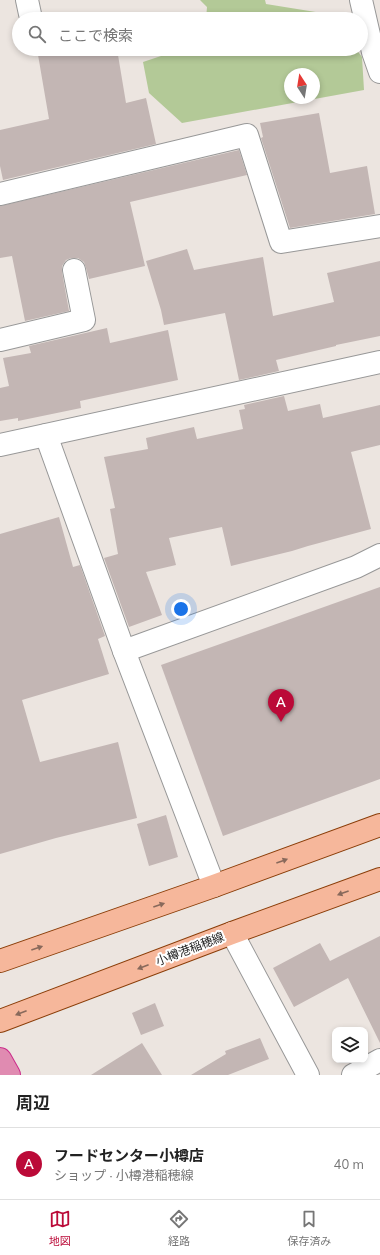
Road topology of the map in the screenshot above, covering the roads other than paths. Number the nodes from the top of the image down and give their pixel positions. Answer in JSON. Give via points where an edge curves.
{"nodes":[{"id":1,"x":368,"y":6,"type":"edge"},
{"id":2,"x":380,"y":72,"type":"edge"},
{"id":3,"x":0,"y":194,"type":"edge"},
{"id":4,"x":380,"y":226,"type":"edge"},
{"id":5,"x":74,"y":270,"type":"dead end"},
{"id":6,"x":0,"y":340,"type":"edge"},
{"id":7,"x":380,"y":362,"type":"edge"},
{"id":8,"x":46,"y":435,"type":"junction"},
{"id":9,"x":0,"y":445,"type":"edge"},
{"id":10,"x":380,"y":555,"type":"edge"},
{"id":11,"x":124,"y":651,"type":"junction"},
{"id":12,"x":380,"y":825,"type":"edge"},
{"id":13,"x":380,"y":880,"type":"edge"},
{"id":14,"x":214,"y":886,"type":"junction"},
{"id":15,"x":232,"y":933,"type":"junction"},
{"id":16,"x":0,"y":961,"type":"edge"},
{"id":17,"x":0,"y":1021,"type":"edge"},
{"id":18,"x":0,"y":1059,"type":"edge"},
{"id":19,"x":380,"y":1060,"type":"edge"},
{"id":20,"x":8,"y":1075,"type":"edge"},
{"id":21,"x":308,"y":1075,"type":"edge"},
{"id":22,"x":353,"y":1075,"type":"edge"}],
"edges":[{"from":1,"to":2,"type":"street","via":[[373,52]]},
{"from":3,"to":4,"type":"street","via":[[247,135],[281,242]]},
{"from":5,"to":6,"type":"street","via":[[84,320]]},
{"from":7,"to":8,"type":"street"},
{"from":8,"to":9,"type":"street"},
{"from":8,"to":11,"type":"street"},
{"from":10,"to":11,"type":"street","via":[[356,567]]},
{"from":11,"to":14,"type":"street"},
{"from":14,"to":12,"type":"main road","one_way":true},
{"from":13,"to":15,"type":"main road","name":"小樽港稲穂線","one_way":true},
{"from":16,"to":14,"type":"main road","one_way":true},
{"from":15,"to":17,"type":"main road","name":"小樽港稲穂線","one_way":true},
{"from":15,"to":21,"type":"street"},
{"from":18,"to":20,"type":"highway"},
{"from":19,"to":22,"type":"street"}]}
